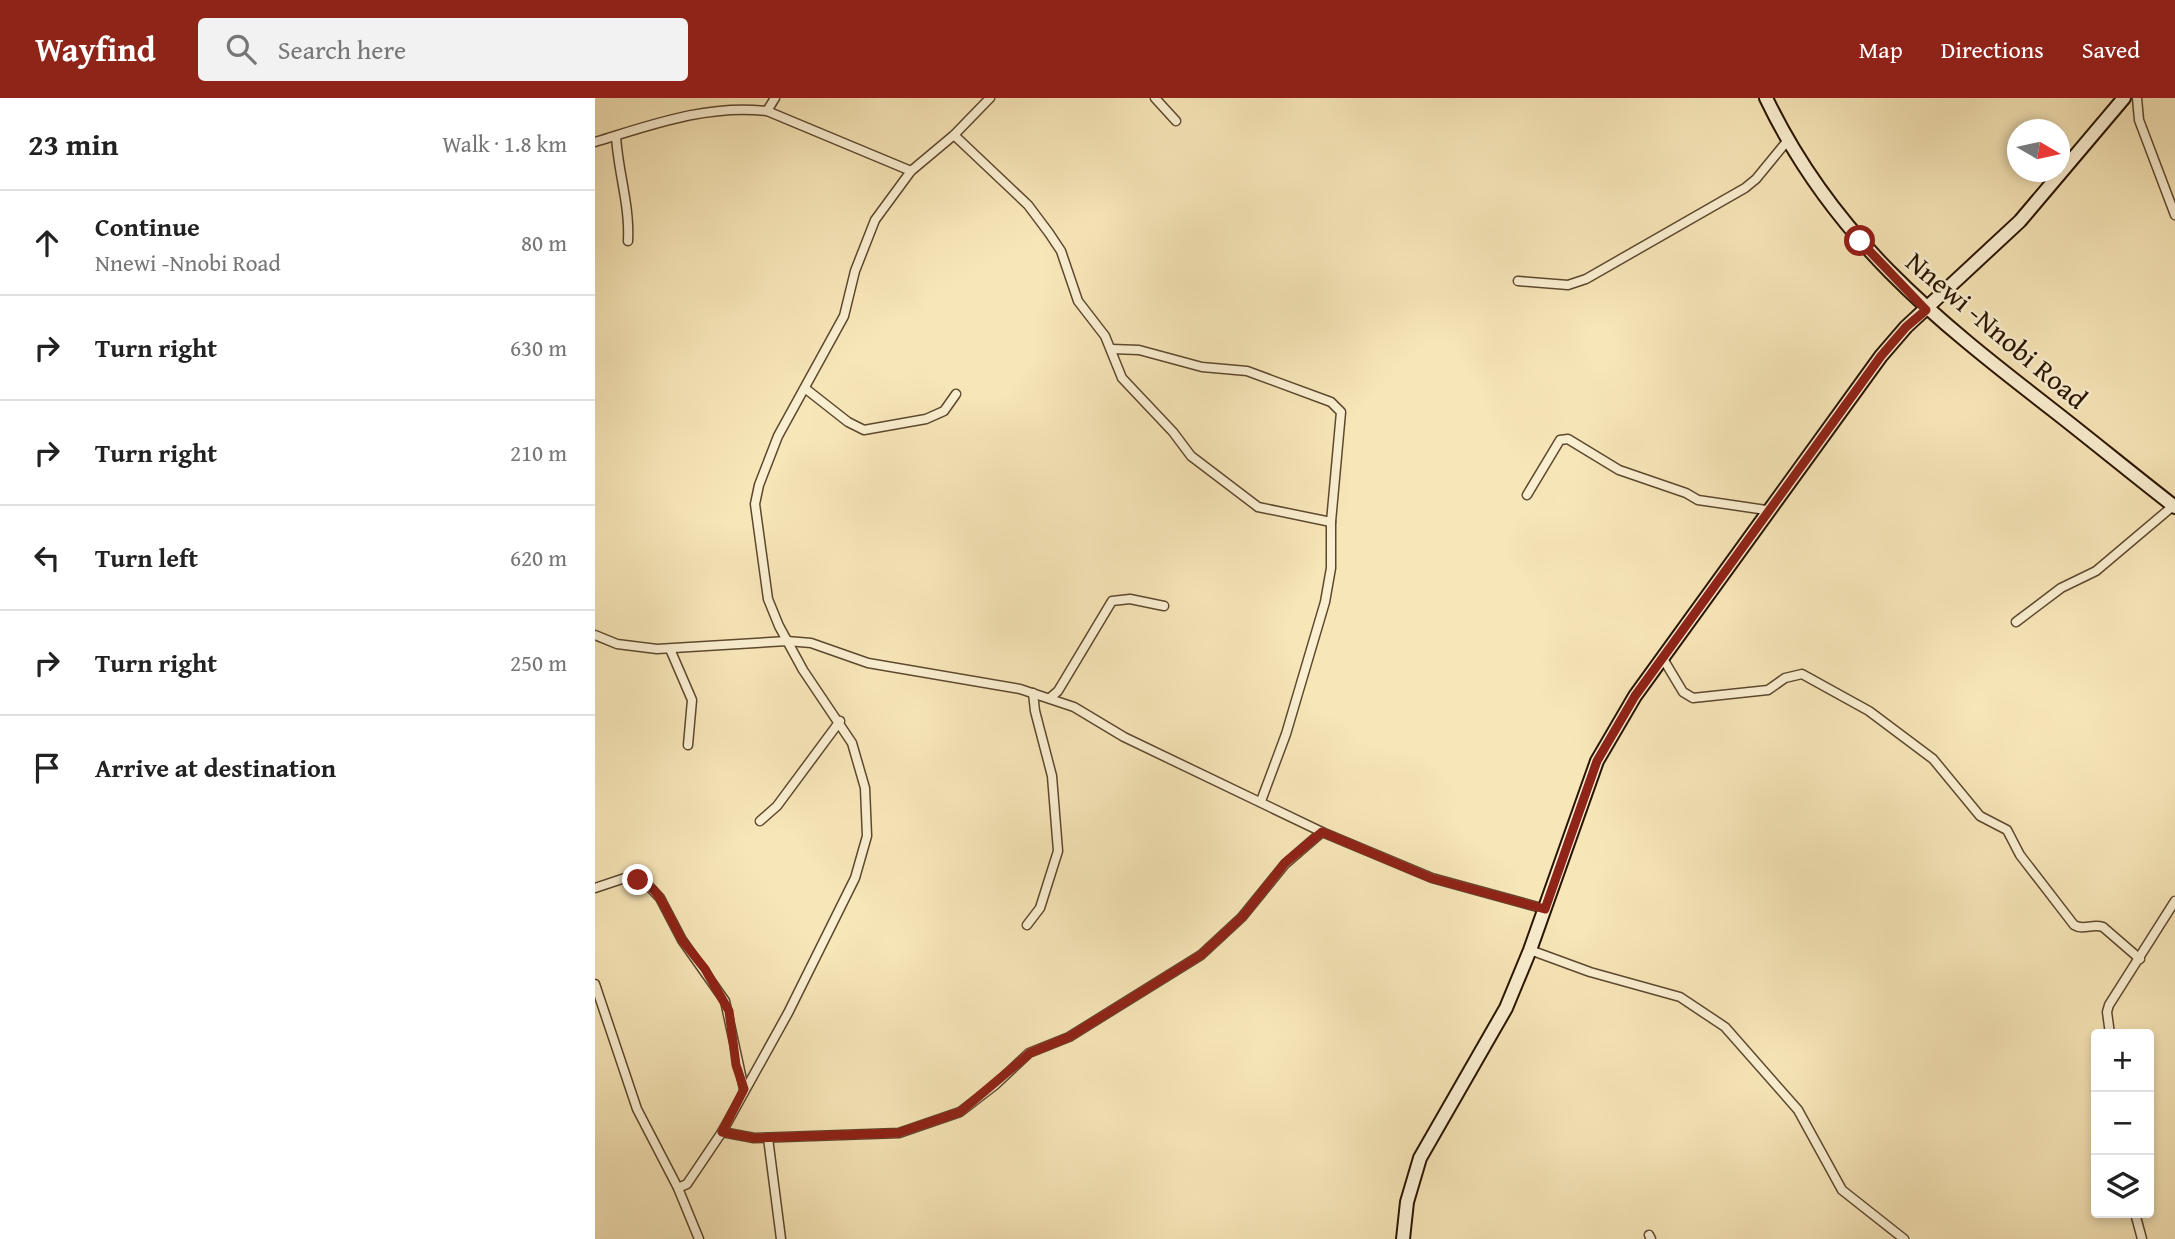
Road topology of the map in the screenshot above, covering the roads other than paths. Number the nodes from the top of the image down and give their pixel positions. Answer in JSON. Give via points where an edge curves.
{"nodes":[{"id":1,"x":775,"y":98,"type":"edge"},
{"id":2,"x":990,"y":98,"type":"edge"},
{"id":3,"x":1155,"y":98,"type":"edge"},
{"id":4,"x":1766,"y":98,"type":"edge"},
{"id":5,"x":2125,"y":98,"type":"edge"},
{"id":6,"x":2137,"y":98,"type":"edge"},
{"id":7,"x":767,"y":111,"type":"junction"},
{"id":8,"x":1176,"y":121,"type":"dead end"},
{"id":9,"x":954,"y":135,"type":"junction"},
{"id":10,"x":616,"y":136,"type":"junction"},
{"id":11,"x":1788,"y":140,"type":"junction"},
{"id":12,"x":595,"y":142,"type":"edge"},
{"id":13,"x":911,"y":171,"type":"junction"},
{"id":14,"x":2175,"y":215,"type":"edge"},
{"id":15,"x":628,"y":241,"type":"dead end"},
{"id":16,"x":1518,"y":281,"type":"dead end"},
{"id":17,"x":1926,"y":310,"type":"junction"},
{"id":18,"x":1111,"y":349,"type":"junction"},
{"id":19,"x":806,"y":389,"type":"junction"},
{"id":20,"x":956,"y":394,"type":"dead end"},
{"id":21,"x":1527,"y":495,"type":"dead end"},
{"id":22,"x":2174,"y":507,"type":"edge"},
{"id":23,"x":1766,"y":510,"type":"junction"},
{"id":24,"x":1331,"y":522,"type":"junction"},
{"id":25,"x":1164,"y":606,"type":"dead end"},
{"id":26,"x":2016,"y":622,"type":"dead end"},
{"id":27,"x":595,"y":635,"type":"edge"},
{"id":28,"x":787,"y":641,"type":"junction"},
{"id":29,"x":670,"y":649,"type":"junction"},
{"id":30,"x":1663,"y":657,"type":"junction"},
{"id":31,"x":1033,"y":693,"type":"junction"},
{"id":32,"x":1050,"y":698,"type":"junction"},
{"id":33,"x":840,"y":722,"type":"junction"},
{"id":34,"x":688,"y":745,"type":"dead end"},
{"id":35,"x":1261,"y":801,"type":"junction"},
{"id":36,"x":760,"y":821,"type":"dead end"},
{"id":37,"x":1322,"y":832,"type":"junction"},
{"id":38,"x":595,"y":888,"type":"edge"},
{"id":39,"x":2175,"y":901,"type":"edge"},
{"id":40,"x":1545,"y":909,"type":"junction"},
{"id":41,"x":1027,"y":925,"type":"dead end"},
{"id":42,"x":1530,"y":950,"type":"junction"},
{"id":43,"x":2140,"y":959,"type":"junction"},
{"id":44,"x":595,"y":984,"type":"edge"},
{"id":45,"x":2109,"y":1029,"type":"edge"},
{"id":46,"x":744,"y":1089,"type":"junction"},
{"id":47,"x":722,"y":1132,"type":"junction"},
{"id":48,"x":768,"y":1138,"type":"junction"},
{"id":49,"x":678,"y":1188,"type":"junction"},
{"id":50,"x":2137,"y":1218,"type":"edge"},
{"id":51,"x":699,"y":1239,"type":"edge"},
{"id":52,"x":781,"y":1239,"type":"edge"},
{"id":53,"x":1403,"y":1239,"type":"edge"},
{"id":54,"x":1904,"y":1239,"type":"edge"},
{"id":55,"x":2143,"y":1239,"type":"edge"}],
"edges":[{"from":1,"to":7,"type":"street"},
{"from":2,"to":9,"type":"street"},
{"from":3,"to":8,"type":"street"},
{"from":4,"to":11,"type":"street","name":"Nnewi -Nnobi Road"},
{"from":5,"to":17,"type":"street","via":[[2020,221]]},
{"from":6,"to":14,"type":"street","via":[[2139,120]]},
{"from":7,"to":10,"type":"street","via":[[707,112]]},
{"from":7,"to":13,"type":"street"},
{"from":9,"to":13,"type":"street"},
{"from":9,"to":18,"type":"street","via":[[1028,205],[1049,233],[1061,251],[1078,301]]},
{"from":10,"to":12,"type":"street"},
{"from":10,"to":15,"type":"street","via":[[629,218]]},
{"from":11,"to":16,"type":"street","via":[[1745,188],[1586,279],[1568,285]]},
{"from":11,"to":17,"type":"street","name":"Nnewi -Nnobi Road","via":[[1831,207]]},
{"from":13,"to":19,"type":"street","via":[[875,220],[844,316]]},
{"from":17,"to":22,"type":"street","name":"Nnewi -Nnobi Road"},
{"from":17,"to":23,"type":"street","via":[[1881,356]]},
{"from":18,"to":24,"type":"street","via":[[1130,389],[1204,467],[1258,507]]},
{"from":18,"to":24,"type":"street","via":[[1247,371],[1336,405],[1341,417]]},
{"from":19,"to":20,"type":"street","via":[[864,430],[926,419],[944,411]]},
{"from":19,"to":28,"type":"street","via":[[765,466],[755,504],[768,599]]},
{"from":21,"to":23,"type":"street","via":[[1550,451],[1567,439],[1631,476],[1698,500]]},
{"from":22,"to":26,"type":"street","via":[[2095,571],[2061,588]]},
{"from":23,"to":30,"type":"street"},
{"from":24,"to":35,"type":"street","via":[[1331,568],[1315,640]]},
{"from":25,"to":32,"type":"street","via":[[1130,599],[1112,601]]},
{"from":27,"to":29,"type":"street","via":[[617,643]]},
{"from":28,"to":29,"type":"street"},
{"from":28,"to":31,"type":"street","via":[[811,643],[868,663]]},
{"from":28,"to":33,"type":"street"},
{"from":29,"to":34,"type":"street","via":[[692,700]]},
{"from":30,"to":40,"type":"street","via":[[1597,761]]},
{"from":30,"to":43,"type":"street","via":[[1683,692],[1693,698],[1768,690],[1785,678],[1802,674],[1869,711],[1933,759],[1980,816],[2007,830],[2021,856],[2074,925],[2103,927]]},
{"from":31,"to":32,"type":"street"},
{"from":31,"to":41,"type":"street","via":[[1052,776],[1058,851],[1040,908]]},
{"from":32,"to":35,"type":"street"},
{"from":33,"to":36,"type":"street","via":[[777,806]]},
{"from":33,"to":46,"type":"street","via":[[852,743],[865,788],[863,857],[788,1013]]},
{"from":35,"to":37,"type":"street"},
{"from":37,"to":40,"type":"street","via":[[1431,878]]},
{"from":37,"to":48,"type":"street","via":[[1285,863],[1243,916],[1201,955],[1069,1037],[1030,1053],[960,1112],[898,1133]]},
{"from":38,"to":46,"type":"street","via":[[628,877],[647,884],[660,898],[682,940],[725,1001]]},
{"from":39,"to":43,"type":"street"},
{"from":40,"to":42,"type":"street"},
{"from":42,"to":53,"type":"street","via":[[1506,1008],[1420,1157],[1407,1202]]},
{"from":42,"to":54,"type":"street","via":[[1680,997],[1725,1027],[1798,1110],[1842,1190]]},
{"from":43,"to":45,"type":"street","via":[[2109,1005]]},
{"from":44,"to":49,"type":"street","via":[[637,1109]]},
{"from":46,"to":47,"type":"street"},
{"from":47,"to":48,"type":"street"},
{"from":47,"to":49,"type":"street","via":[[687,1184]]},
{"from":48,"to":52,"type":"street"},
{"from":49,"to":51,"type":"street"},
{"from":50,"to":55,"type":"street"}]}
